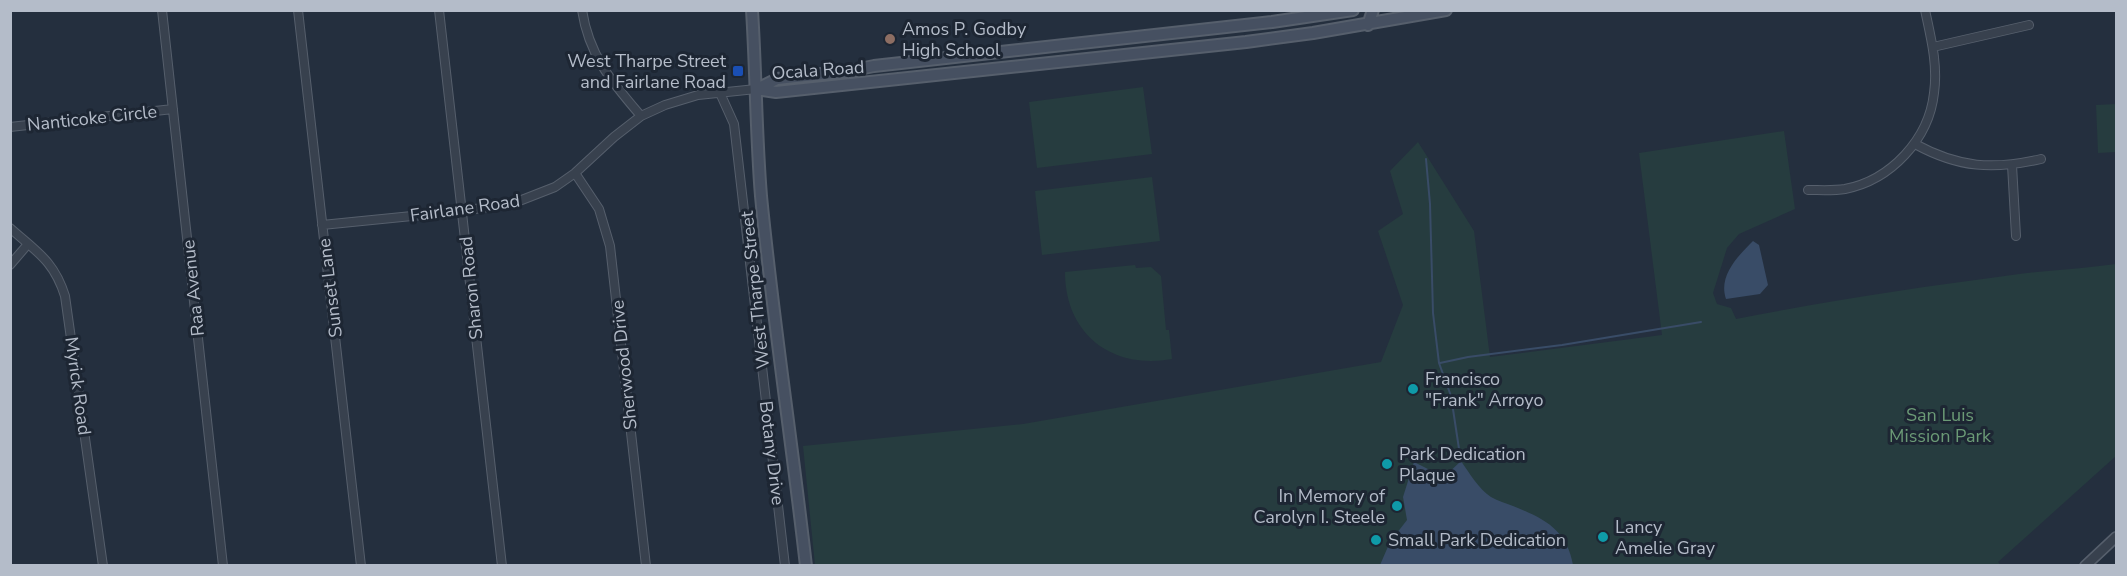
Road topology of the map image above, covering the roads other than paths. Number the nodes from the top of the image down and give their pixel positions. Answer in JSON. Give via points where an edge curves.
{"nodes":[{"id":1,"x":162,"y":10,"type":"edge"},
{"id":2,"x":298,"y":10,"type":"edge"},
{"id":3,"x":439,"y":10,"type":"edge"},
{"id":4,"x":582,"y":10,"type":"edge"},
{"id":5,"x":752,"y":10,"type":"edge"},
{"id":6,"x":1353,"y":10,"type":"edge"},
{"id":7,"x":1373,"y":10,"type":"edge"},
{"id":8,"x":1446,"y":10,"type":"edge"},
{"id":9,"x":1925,"y":10,"type":"edge"},
{"id":10,"x":1368,"y":25,"type":"junction"},
{"id":11,"x":2029,"y":25,"type":"dead end"},
{"id":12,"x":1244,"y":26,"type":"junction"},
{"id":13,"x":1223,"y":28,"type":"junction"},
{"id":14,"x":1246,"y":42,"type":"junction"},
{"id":15,"x":1225,"y":44,"type":"junction"},
{"id":16,"x":1933,"y":47,"type":"junction"},
{"id":17,"x":936,"y":59,"type":"junction"},
{"id":18,"x":938,"y":75,"type":"junction"},
{"id":19,"x":756,"y":89,"type":"junction"},
{"id":20,"x":720,"y":93,"type":"junction"},
{"id":21,"x":172,"y":109,"type":"junction"},
{"id":22,"x":640,"y":116,"type":"junction"},
{"id":23,"x":10,"y":127,"type":"edge"},
{"id":24,"x":1915,"y":144,"type":"junction"},
{"id":25,"x":2041,"y":159,"type":"dead end"},
{"id":26,"x":2012,"y":165,"type":"junction"},
{"id":27,"x":575,"y":174,"type":"junction"},
{"id":28,"x":1808,"y":190,"type":"dead end"},
{"id":29,"x":462,"y":211,"type":"junction"},
{"id":30,"x":322,"y":225,"type":"junction"},
{"id":31,"x":10,"y":228,"type":"edge"},
{"id":32,"x":2016,"y":236,"type":"dead end"},
{"id":33,"x":28,"y":244,"type":"junction"},
{"id":34,"x":10,"y":265,"type":"edge"},
{"id":35,"x":2116,"y":537,"type":"edge"},
{"id":36,"x":103,"y":566,"type":"edge"},
{"id":37,"x":223,"y":566,"type":"edge"},
{"id":38,"x":361,"y":566,"type":"edge"},
{"id":39,"x":502,"y":566,"type":"edge"},
{"id":40,"x":646,"y":566,"type":"edge"},
{"id":41,"x":785,"y":566,"type":"edge"},
{"id":42,"x":806,"y":566,"type":"edge"},
{"id":43,"x":2085,"y":566,"type":"edge"}],
"edges":[{"from":1,"to":21,"type":"street","name":"Raa Avenue"},
{"from":2,"to":30,"type":"street","name":"Sunset Lane"},
{"from":3,"to":29,"type":"street","name":"Sharon Road"},
{"from":4,"to":22,"type":"street","via":[[587,35],[601,66]]},
{"from":5,"to":19,"type":"main road","name":"West Tharpe Street"},
{"from":6,"to":12,"type":"main road","name":"Ocala Road"},
{"from":7,"to":10,"type":"main road"},
{"from":8,"to":10,"type":"main road","name":"Ocala Road"},
{"from":9,"to":16,"type":"street"},
{"from":10,"to":14,"type":"main road","name":"Ocala Road"},
{"from":11,"to":16,"type":"street"},
{"from":12,"to":13,"type":"main road","name":"Ocala Road"},
{"from":12,"to":14,"type":"main road"},
{"from":13,"to":15,"type":"main road"},
{"from":13,"to":17,"type":"main road","name":"Ocala Road"},
{"from":14,"to":15,"type":"main road","name":"Ocala Road"},
{"from":15,"to":18,"type":"main road","name":"Ocala Road"},
{"from":16,"to":24,"type":"street","via":[[1934,94],[1927,122]]},
{"from":17,"to":18,"type":"main road"},
{"from":17,"to":19,"type":"main road","name":"Ocala Road","via":[[777,79]]},
{"from":18,"to":19,"type":"main road","name":"Ocala Road","via":[[776,93]]},
{"from":19,"to":20,"type":"street","name":"Fairlane Road"},
{"from":19,"to":42,"type":"main road","name":"West Tharpe Street","via":[[761,194],[774,321]]},
{"from":20,"to":22,"type":"street","name":"Fairlane Road","via":[[677,101]]},
{"from":20,"to":41,"type":"street","name":"Botany Drive","via":[[734,123]]},
{"from":21,"to":23,"type":"street","name":"Nanticoke Circle"},
{"from":21,"to":37,"type":"street","name":"Raa Avenue"},
{"from":22,"to":27,"type":"street","name":"Fairlane Road"},
{"from":24,"to":26,"type":"street","via":[[1957,162]]},
{"from":24,"to":28,"type":"street","via":[[1885,172],[1860,184],[1844,189]]},
{"from":25,"to":26,"type":"street"},
{"from":26,"to":32,"type":"street"},
{"from":27,"to":29,"type":"street","name":"Fairlane Road","via":[[531,198]]},
{"from":27,"to":40,"type":"street","name":"Sherwood Drive","via":[[599,209],[610,246]]},
{"from":29,"to":30,"type":"street","name":"Fairlane Road"},
{"from":29,"to":39,"type":"street","name":"Sharon Road"},
{"from":30,"to":38,"type":"street","name":"Sunset Lane"},
{"from":31,"to":33,"type":"street","name":"Myrick Road"},
{"from":33,"to":34,"type":"street"},
{"from":33,"to":36,"type":"street","name":"Myrick Road","via":[[52,266],[65,296]]},
{"from":35,"to":43,"type":"street"}]}
